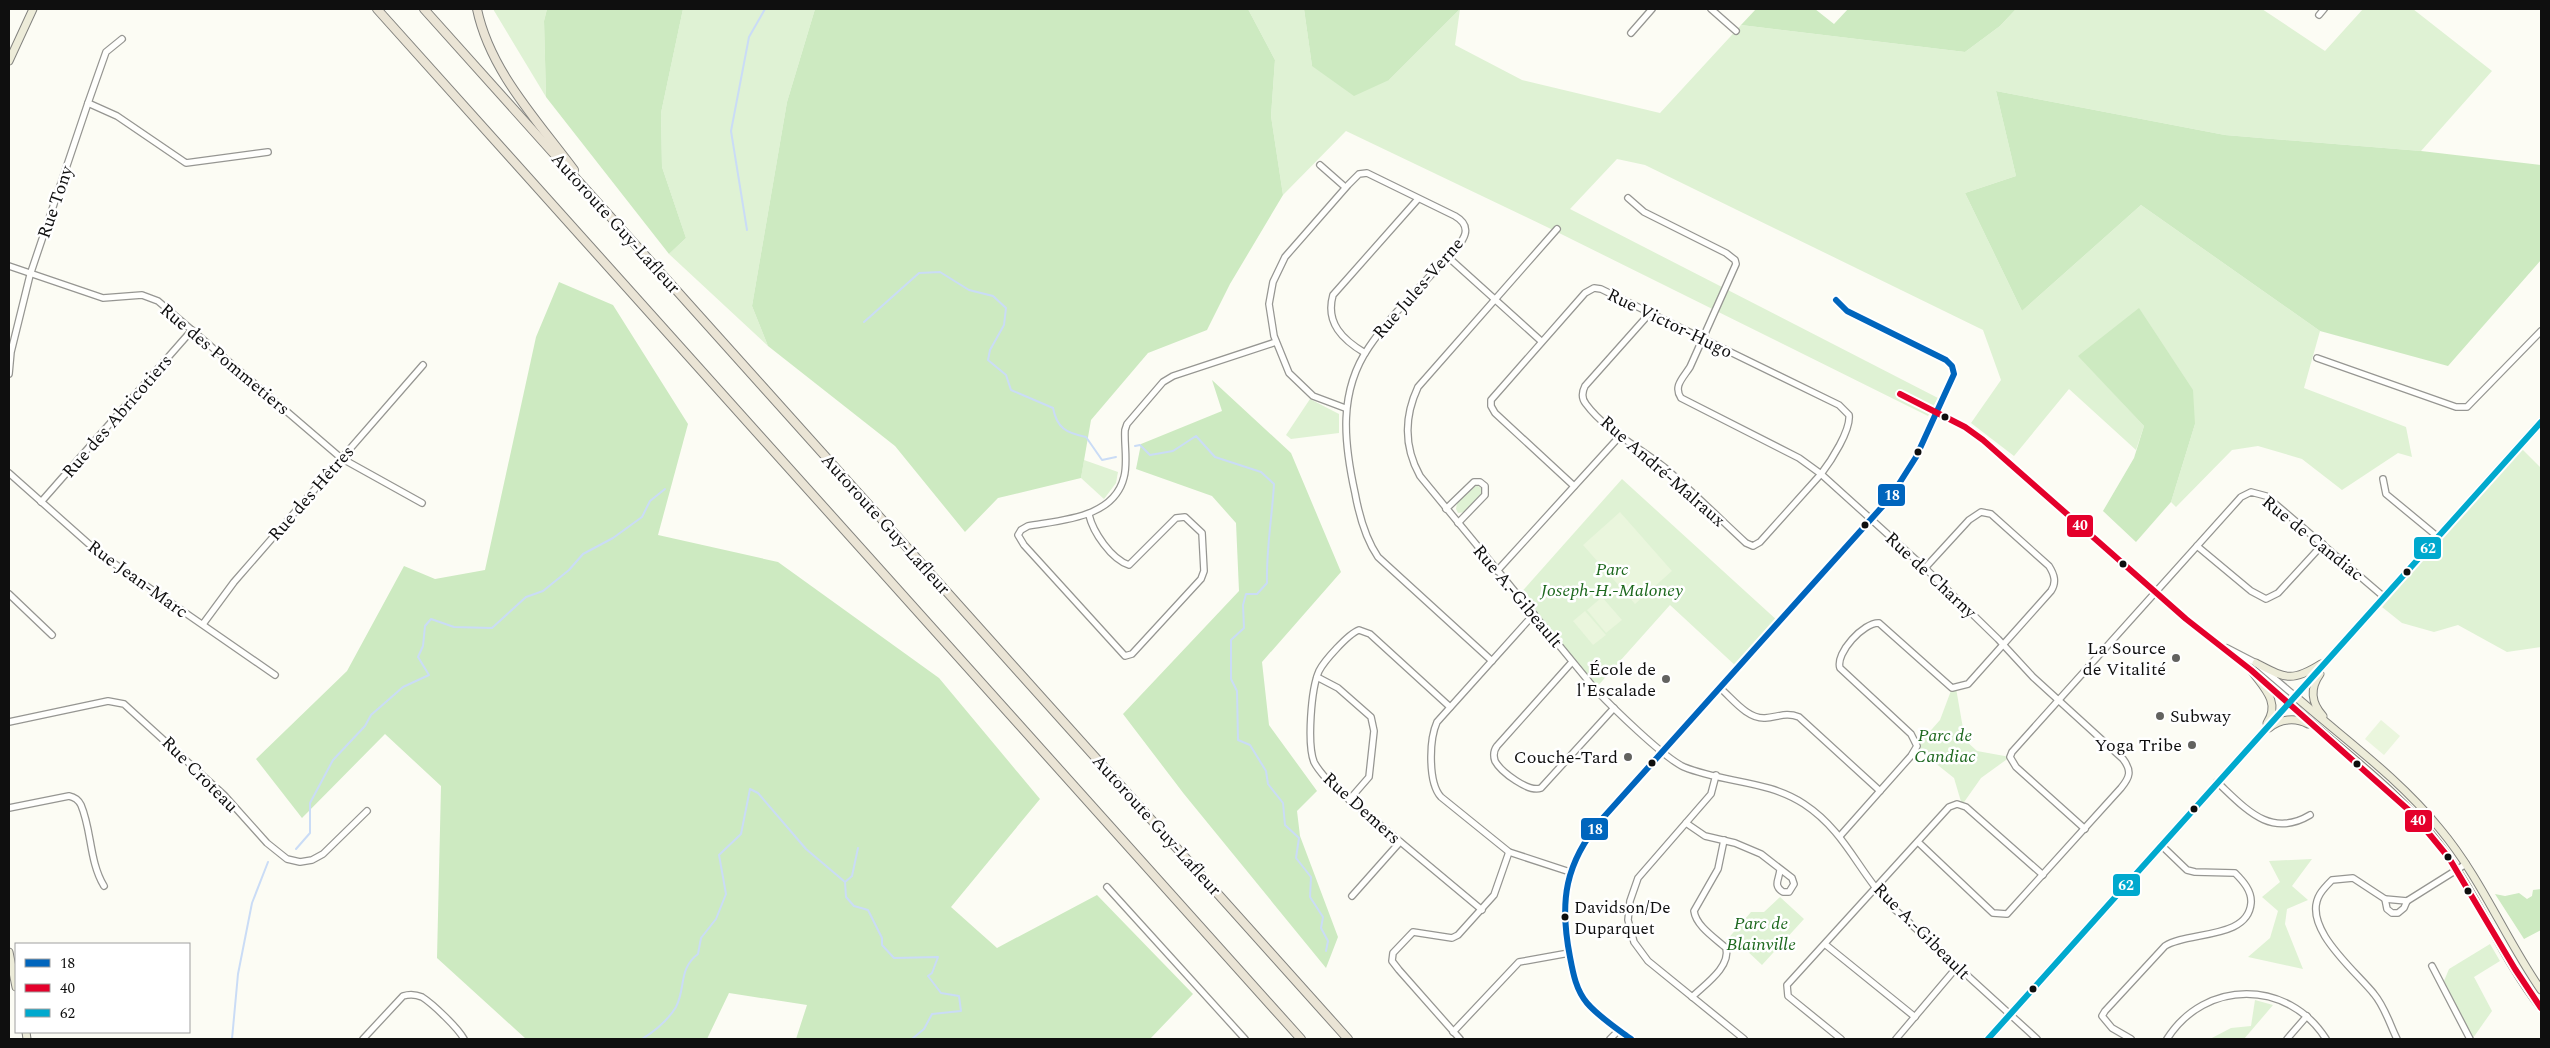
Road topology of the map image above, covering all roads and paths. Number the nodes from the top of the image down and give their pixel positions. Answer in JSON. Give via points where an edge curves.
{"nodes":[{"id":1,"x":33,"y":9,"type":"edge"},
{"id":2,"x":378,"y":9,"type":"edge"},
{"id":3,"x":424,"y":9,"type":"edge"},
{"id":4,"x":476,"y":9,"type":"edge"},
{"id":5,"x":1652,"y":9,"type":"edge"},
{"id":6,"x":1711,"y":9,"type":"edge"},
{"id":7,"x":2324,"y":9,"type":"edge"},
{"id":8,"x":2319,"y":15,"type":"dead end"},
{"id":9,"x":1736,"y":31,"type":"dead end"},
{"id":10,"x":1631,"y":33,"type":"dead end"},
{"id":11,"x":122,"y":39,"type":"dead end"},
{"id":12,"x":9,"y":61,"type":"edge"},
{"id":13,"x":88,"y":103,"type":"junction"},
{"id":14,"x":268,"y":152,"type":"dead end"},
{"id":15,"x":1320,"y":165,"type":"dead end"},
{"id":16,"x":1345,"y":187,"type":"junction"},
{"id":17,"x":1628,"y":198,"type":"dead end"},
{"id":18,"x":1418,"y":199,"type":"junction"},
{"id":19,"x":605,"y":211,"type":"junction"},
{"id":20,"x":1557,"y":229,"type":"dead end"},
{"id":21,"x":1448,"y":257,"type":"junction"},
{"id":22,"x":9,"y":266,"type":"edge"},
{"id":23,"x":30,"y":275,"type":"junction"},
{"id":24,"x":1494,"y":299,"type":"junction"},
{"id":25,"x":1836,"y":300,"type":"dead end"},
{"id":26,"x":1650,"y":313,"type":"junction"},
{"id":27,"x":192,"y":330,"type":"junction"},
{"id":28,"x":2541,"y":331,"type":"edge"},
{"id":29,"x":1703,"y":339,"type":"junction"},
{"id":30,"x":1541,"y":341,"type":"junction"},
{"id":31,"x":1276,"y":342,"type":"junction"},
{"id":32,"x":1365,"y":353,"type":"junction"},
{"id":33,"x":2317,"y":358,"type":"dead end"},
{"id":34,"x":424,"y":365,"type":"dead end"},
{"id":35,"x":9,"y":374,"type":"edge"},
{"id":36,"x":1900,"y":394,"type":"dead end"},
{"id":37,"x":1345,"y":408,"type":"junction"},
{"id":38,"x":1937,"y":413,"type":"junction"},
{"id":39,"x":2541,"y":422,"type":"edge"},
{"id":40,"x":1620,"y":436,"type":"junction"},
{"id":41,"x":341,"y":458,"type":"junction"},
{"id":42,"x":9,"y":473,"type":"edge"},
{"id":43,"x":1822,"y":474,"type":"junction"},
{"id":44,"x":2383,"y":479,"type":"dead end"},
{"id":45,"x":1574,"y":486,"type":"junction"},
{"id":46,"x":41,"y":502,"type":"junction"},
{"id":47,"x":422,"y":503,"type":"dead end"},
{"id":48,"x":1446,"y":509,"type":"junction"},
{"id":49,"x":1089,"y":515,"type":"junction"},
{"id":50,"x":1872,"y":518,"type":"junction"},
{"id":51,"x":1458,"y":523,"type":"junction"},
{"id":52,"x":2438,"y":537,"type":"junction"},
{"id":53,"x":2323,"y":544,"type":"junction"},
{"id":54,"x":2197,"y":546,"type":"junction"},
{"id":55,"x":1925,"y":568,"type":"junction"},
{"id":56,"x":1497,"y":571,"type":"junction"},
{"id":57,"x":2154,"y":591,"type":"junction"},
{"id":58,"x":9,"y":594,"type":"edge"},
{"id":59,"x":2384,"y":597,"type":"junction"},
{"id":60,"x":1534,"y":614,"type":"junction"},
{"id":61,"x":203,"y":624,"type":"junction"},
{"id":62,"x":52,"y":635,"type":"dead end"},
{"id":63,"x":2004,"y":645,"type":"junction"},
{"id":64,"x":2220,"y":646,"type":"junction"},
{"id":65,"x":2329,"y":659,"type":"junction"},
{"id":66,"x":1492,"y":661,"type":"junction"},
{"id":67,"x":1572,"y":662,"type":"junction"},
{"id":68,"x":2256,"y":663,"type":"junction"},
{"id":69,"x":2251,"y":670,"type":"junction"},
{"id":70,"x":276,"y":675,"type":"dead end"},
{"id":71,"x":1317,"y":677,"type":"junction"},
{"id":72,"x":1720,"y":688,"type":"junction"},
{"id":73,"x":2295,"y":696,"type":"junction"},
{"id":74,"x":2058,"y":699,"type":"junction"},
{"id":75,"x":2288,"y":703,"type":"junction"},
{"id":76,"x":1450,"y":707,"type":"junction"},
{"id":77,"x":1614,"y":708,"type":"junction"},
{"id":78,"x":9,"y":722,"type":"edge"},
{"id":79,"x":2335,"y":730,"type":"junction"},
{"id":80,"x":2323,"y":734,"type":"junction"},
{"id":81,"x":2256,"y":740,"type":"junction"},
{"id":82,"x":1663,"y":751,"type":"junction"},
{"id":83,"x":1716,"y":775,"type":"junction"},
{"id":84,"x":2217,"y":782,"type":"junction"},
{"id":85,"x":1880,"y":791,"type":"junction"},
{"id":86,"x":1349,"y":800,"type":"junction"},
{"id":87,"x":9,"y":808,"type":"edge"},
{"id":88,"x":367,"y":812,"type":"dead end"},
{"id":89,"x":2310,"y":815,"type":"dead end"},
{"id":90,"x":1686,"y":823,"type":"junction"},
{"id":91,"x":2085,"y":829,"type":"junction"},
{"id":92,"x":1840,"y":836,"type":"junction"},
{"id":93,"x":1724,"y":840,"type":"junction"},
{"id":94,"x":1400,"y":842,"type":"junction"},
{"id":95,"x":1918,"y":842,"type":"junction"},
{"id":96,"x":2161,"y":845,"type":"junction"},
{"id":97,"x":1509,"y":852,"type":"junction"},
{"id":98,"x":2466,"y":864,"type":"junction"},
{"id":99,"x":1780,"y":869,"type":"dead end"},
{"id":100,"x":2457,"y":870,"type":"junction"},
{"id":101,"x":1570,"y":872,"type":"junction"},
{"id":102,"x":2043,"y":875,"type":"junction"},
{"id":103,"x":104,"y":886,"type":"dead end"},
{"id":104,"x":1107,"y":887,"type":"dead end"},
{"id":105,"x":1875,"y":888,"type":"junction"},
{"id":106,"x":1352,"y":896,"type":"dead end"},
{"id":107,"x":2385,"y":898,"type":"junction"},
{"id":108,"x":2407,"y":901,"type":"junction"},
{"id":109,"x":1482,"y":910,"type":"junction"},
{"id":110,"x":1826,"y":945,"type":"junction"},
{"id":111,"x":9,"y":952,"type":"edge"},
{"id":112,"x":1569,"y":952,"type":"junction"},
{"id":113,"x":2432,"y":966,"type":"dead end"},
{"id":114,"x":1957,"y":967,"type":"junction"},
{"id":115,"x":15,"y":982,"type":"edge"},
{"id":116,"x":2541,"y":990,"type":"edge"},
{"id":117,"x":1692,"y":998,"type":"junction"},
{"id":118,"x":2541,"y":1008,"type":"edge"},
{"id":119,"x":2010,"y":1014,"type":"junction"},
{"id":120,"x":2307,"y":1016,"type":"junction"},
{"id":121,"x":1915,"y":1017,"type":"junction"},
{"id":122,"x":1619,"y":1030,"type":"junction"},
{"id":123,"x":1453,"y":1032,"type":"junction"},
{"id":124,"x":363,"y":1039,"type":"edge"},
{"id":125,"x":464,"y":1039,"type":"edge"},
{"id":126,"x":1245,"y":1039,"type":"edge"},
{"id":127,"x":1302,"y":1039,"type":"edge"},
{"id":128,"x":1348,"y":1039,"type":"edge"},
{"id":129,"x":1460,"y":1039,"type":"edge"},
{"id":130,"x":1610,"y":1039,"type":"edge"},
{"id":131,"x":1631,"y":1039,"type":"edge"},
{"id":132,"x":1744,"y":1039,"type":"edge"},
{"id":133,"x":1841,"y":1039,"type":"edge"},
{"id":134,"x":1896,"y":1039,"type":"edge"},
{"id":135,"x":1988,"y":1039,"type":"edge"},
{"id":136,"x":2037,"y":1039,"type":"edge"},
{"id":137,"x":2131,"y":1039,"type":"edge"},
{"id":138,"x":2167,"y":1039,"type":"edge"},
{"id":139,"x":2286,"y":1039,"type":"edge"},
{"id":140,"x":2326,"y":1039,"type":"edge"},
{"id":141,"x":2395,"y":1039,"type":"edge"},
{"id":142,"x":2470,"y":1039,"type":"edge"}],
"edges":[{"from":1,"to":12,"type":"main road"},
{"from":2,"to":127,"type":"highway","name":"Autoroute Guy-Lafleur"},
{"from":3,"to":19,"type":"highway","name":"Autoroute Guy-Lafleur"},
{"from":4,"to":19,"type":"highway","via":[[486,40],[504,73]]},
{"from":5,"to":10,"type":"street"},
{"from":6,"to":9,"type":"street"},
{"from":7,"to":8,"type":"street"},
{"from":11,"to":13,"type":"street","name":"Rue Tony","via":[[106,52]]},
{"from":13,"to":14,"type":"street","via":[[117,116],[186,163]]},
{"from":13,"to":23,"type":"street","name":"Rue Tony"},
{"from":15,"to":16,"type":"street"},
{"from":16,"to":18,"type":"street","name":"Rue Jules-Verne","via":[[1359,174],[1367,173]]},
{"from":16,"to":31,"type":"street","name":"Rue Jules-Verne","via":[[1277,270],[1269,304]]},
{"from":17,"to":29,"type":"street","name":"Rue de Charny","via":[[1644,212],[1726,252],[1735,260],[1736,269]]},
{"from":18,"to":21,"type":"street","name":"Rue Jules-Verne","via":[[1464,223],[1463,239]]},
{"from":18,"to":32,"type":"street","via":[[1333,295],[1332,313],[1337,330]]},
{"from":19,"to":128,"type":"highway","name":"Autoroute Guy-Lafleur"},
{"from":20,"to":24,"type":"street","name":"Rue A.-Gibeault"},
{"from":21,"to":24,"type":"street"},
{"from":21,"to":32,"type":"street","name":"Rue Jules-Verne"},
{"from":22,"to":23,"type":"street","name":"Rue des Pommetiers"},
{"from":23,"to":27,"type":"street","name":"Rue des Pommetiers","via":[[104,298],[142,295],[158,300]]},
{"from":23,"to":35,"type":"street","name":"Rue Tony","via":[[11,352]]},
{"from":24,"to":30,"type":"street"},
{"from":24,"to":48,"type":"street","name":"Rue A.-Gibeault","via":[[1423,379],[1408,415],[1408,444],[1414,464]]},
{"from":25,"to":38,"type":"street","via":[[1847,311],[1950,363],[1954,374]]},
{"from":26,"to":29,"type":"street","name":"Rue Victor-Hugo"},
{"from":26,"to":30,"type":"street","name":"Rue Victor-Hugo","via":[[1601,289],[1592,288]]},
{"from":26,"to":40,"type":"street","name":"Rue André-Malraux","via":[[1582,392],[1588,406]]},
{"from":27,"to":41,"type":"street","name":"Rue des Pommetiers"},
{"from":27,"to":46,"type":"street","name":"Rue des Abricotiers"},
{"from":28,"to":33,"type":"street","via":[[2467,407],[2456,407]]},
{"from":29,"to":43,"type":"street","name":"Rue de Charny","via":[[1678,386],[1681,398],[1799,458]]},
{"from":29,"to":43,"type":"street","name":"Rue Victor-Hugo","via":[[1839,405],[1847,412],[1849,425]]},
{"from":30,"to":45,"type":"street","name":"Rue Victor-Hugo","via":[[1494,394],[1491,406]]},
{"from":31,"to":37,"type":"street","name":"Rue Jules-Verne","via":[[1286,366],[1302,388],[1318,399]]},
{"from":31,"to":49,"type":"street","via":[[1216,360],[1163,382],[1124,430],[1124,477],[1116,492],[1102,508]]},
{"from":32,"to":37,"type":"street","name":"Rue Jules-Verne"},
{"from":34,"to":41,"type":"street","name":"Rue des Hêtres"},
{"from":36,"to":38,"type":"street"},
{"from":37,"to":66,"type":"street","name":"Rue Jules-Verne","via":[[1348,462],[1362,524],[1374,551]]},
{"from":38,"to":50,"type":"street","via":[[1904,477]]},
{"from":38,"to":57,"type":"street","via":[[1983,440]]},
{"from":39,"to":52,"type":"main road"},
{"from":40,"to":43,"type":"street","name":"Rue André-Malraux","via":[[1663,466],[1750,545],[1757,545]]},
{"from":40,"to":45,"type":"street"},
{"from":41,"to":47,"type":"street","name":"Rue des Pommetiers"},
{"from":41,"to":61,"type":"street","name":"Rue des Hêtres","via":[[234,582]]},
{"from":42,"to":46,"type":"street","name":"Rue Jean-Marc"},
{"from":43,"to":50,"type":"street","name":"Rue de Charny"},
{"from":44,"to":52,"type":"street","via":[[2386,494]]},
{"from":45,"to":56,"type":"street"},
{"from":46,"to":61,"type":"street","name":"Rue Jean-Marc","via":[[98,553]]},
{"from":48,"to":51,"type":"street","name":"Rue A.-Gibeault"},
{"from":48,"to":51,"type":"street","via":[[1474,482],[1486,486],[1485,495]]},
{"from":49,"to":49,"type":"street","via":[[1028,526],[1018,535],[1125,656],[1132,654],[1201,579],[1204,571],[1202,533],[1185,517],[1176,518],[1129,564],[1121,562],[1109,548],[1092,526]]},
{"from":50,"to":55,"type":"street","name":"Rue de Charny"},
{"from":50,"to":72,"type":"street"},
{"from":51,"to":56,"type":"street","name":"Rue A.-Gibeault"},
{"from":52,"to":59,"type":"main road"},
{"from":53,"to":54,"type":"street","via":[[2278,593],[2266,598],[2251,591]]},
{"from":53,"to":54,"type":"street","name":"Rue de Candiac","via":[[2266,496],[2251,492],[2241,497]]},
{"from":53,"to":59,"type":"street","name":"Rue de Candiac"},
{"from":54,"to":57,"type":"street","name":"Rue de Candiac"},
{"from":55,"to":63,"type":"street","name":"Rue de Charny"},
{"from":55,"to":63,"type":"street","via":[[1969,520],[1981,512],[1991,514],[2049,566],[2054,573],[2054,587]]},
{"from":56,"to":60,"type":"street","name":"Rue A.-Gibeault"},
{"from":57,"to":64,"type":"street"},
{"from":57,"to":74,"type":"street","name":"Rue de Candiac"},
{"from":58,"to":62,"type":"street"},
{"from":59,"to":65,"type":"main road"},
{"from":60,"to":66,"type":"street"},
{"from":60,"to":67,"type":"street","name":"Rue A.-Gibeault"},
{"from":61,"to":70,"type":"street","name":"Rue Jean-Marc"},
{"from":63,"to":74,"type":"street","name":"Rue de Charny"},
{"from":63,"to":85,"type":"street","via":[[1968,684],[1956,688],[1952,688],[1879,623],[1870,624],[1843,651],[1839,659],[1840,668],[1916,742],[1915,752]]},
{"from":64,"to":68,"type":"street"},
{"from":64,"to":69,"type":"street"},
{"from":65,"to":68,"type":"main road","via":[[2294,678],[2282,676]]},
{"from":65,"to":73,"type":"main road"},
{"from":65,"to":79,"type":"main road","via":[[2316,680],[2312,696],[2319,712]]},
{"from":66,"to":76,"type":"street"},
{"from":67,"to":77,"type":"street","name":"Rue A.-Gibeault"},
{"from":67,"to":77,"type":"street","via":[[1497,746],[1494,756],[1498,765],[1527,788],[1541,788]]},
{"from":68,"to":73,"type":"street"},
{"from":69,"to":75,"type":"street"},
{"from":69,"to":81,"type":"main road","via":[[2271,698],[2273,707]]},
{"from":71,"to":76,"type":"street","name":"Rue Demers","via":[[1350,635],[1363,630]]},
{"from":71,"to":86,"type":"street","name":"Rue Demers","via":[[1311,750],[1321,773]]},
{"from":71,"to":86,"type":"street","via":[[1338,688],[1371,717],[1374,731],[1368,777]]},
{"from":72,"to":82,"type":"street"},
{"from":72,"to":85,"type":"street","via":[[1754,716],[1767,718],[1786,714],[1799,717]]},
{"from":73,"to":75,"type":"main road"},
{"from":73,"to":79,"type":"main road"},
{"from":74,"to":91,"type":"street","name":"Rue de Charny","via":[[2123,759],[2130,770],[2127,780]]},
{"from":74,"to":91,"type":"street","name":"Rue de Candiac","via":[[2017,744],[2010,757],[2016,767]]},
{"from":75,"to":80,"type":"main road"},
{"from":75,"to":81,"type":"main road"},
{"from":76,"to":97,"type":"street","via":[[1437,722],[1434,732],[1432,784],[1441,797]]},
{"from":77,"to":82,"type":"street","name":"Rue A.-Gibeault"},
{"from":78,"to":88,"type":"street","name":"Rue Croteau","via":[[108,702],[124,704],[224,795],[267,843],[287,859],[300,862],[323,854]]},
{"from":79,"to":98,"type":"main road","via":[[2417,803]]},
{"from":80,"to":81,"type":"main road","via":[[2302,721],[2290,720],[2272,726]]},
{"from":80,"to":100,"type":"main road","via":[[2412,813]]},
{"from":81,"to":84,"type":"main road"},
{"from":82,"to":83,"type":"street","name":"Rue A.-Gibeault","via":[[1686,767]]},
{"from":82,"to":101,"type":"street","via":[[1594,828]]},
{"from":83,"to":90,"type":"street","via":[[1711,794]]},
{"from":83,"to":92,"type":"street","name":"Rue A.-Gibeault","via":[[1792,797],[1814,811]]},
{"from":84,"to":89,"type":"street","via":[[2250,812],[2268,822],[2296,823]]},
{"from":84,"to":96,"type":"main road"},
{"from":85,"to":92,"type":"street"},
{"from":86,"to":94,"type":"street","name":"Rue Demers"},
{"from":87,"to":103,"type":"street","via":[[69,796],[75,798],[81,806],[94,864]]},
{"from":90,"to":93,"type":"street","via":[[1705,836]]},
{"from":90,"to":117,"type":"street","via":[[1638,878],[1628,920],[1634,942],[1648,961]]},
{"from":91,"to":102,"type":"street","name":"Rue de Charny"},
{"from":92,"to":105,"type":"street","name":"Rue A.-Gibeault"},
{"from":93,"to":99,"type":"street","via":[[1761,854]]},
{"from":93,"to":117,"type":"street","via":[[1718,869],[1694,911],[1703,927],[1726,948],[1726,959]]},
{"from":94,"to":106,"type":"street"},
{"from":94,"to":109,"type":"street","name":"Rue Demers"},
{"from":95,"to":102,"type":"street","via":[[1949,807],[1962,805]]},
{"from":95,"to":102,"type":"street","name":"Rue de Charny","via":[[1993,914],[2012,911]]},
{"from":95,"to":105,"type":"street"},
{"from":96,"to":119,"type":"main road"},
{"from":96,"to":137,"type":"street","via":[[2187,870],[2234,873],[2248,889],[2250,907],[2236,926],[2228,930],[2176,940],[2165,946],[2105,1010],[2102,1016],[2105,1021]]},
{"from":97,"to":101,"type":"street"},
{"from":97,"to":109,"type":"street","via":[[1496,892]]},
{"from":98,"to":100,"type":"street"},
{"from":98,"to":116,"type":"main road"},
{"from":100,"to":108,"type":"street"},
{"from":100,"to":118,"type":"main road"},
{"from":101,"to":112,"type":"street","via":[[1564,915]]},
{"from":104,"to":126,"type":"street"},
{"from":105,"to":110,"type":"street"},
{"from":105,"to":114,"type":"street","name":"Rue A.-Gibeault"},
{"from":107,"to":108,"type":"street"},
{"from":107,"to":108,"type":"street","via":[[2387,909],[2398,914]]},
{"from":107,"to":141,"type":"street","via":[[2353,878],[2332,880],[2319,894],[2317,912],[2319,926],[2329,946],[2376,996]]},
{"from":109,"to":123,"type":"street","via":[[1458,936],[1452,938],[1413,932],[1394,953],[1392,961]]},
{"from":110,"to":121,"type":"street"},
{"from":110,"to":133,"type":"street","via":[[1787,985],[1786,991]]},
{"from":111,"to":115,"type":"main road"},
{"from":112,"to":122,"type":"street","via":[[1583,998]]},
{"from":112,"to":123,"type":"street","via":[[1519,962]]},
{"from":113,"to":142,"type":"street"},
{"from":114,"to":119,"type":"street","name":"Rue A.-Gibeault"},
{"from":114,"to":121,"type":"street"},
{"from":117,"to":132,"type":"street"},
{"from":119,"to":135,"type":"main road"},
{"from":119,"to":136,"type":"street","name":"Rue A.-Gibeault"},
{"from":120,"to":138,"type":"street","via":[[2275,998],[2235,995],[2204,1004],[2180,1021]]},
{"from":120,"to":139,"type":"street"},
{"from":120,"to":140,"type":"street"},
{"from":121,"to":134,"type":"street"},
{"from":122,"to":130,"type":"street"},
{"from":122,"to":131,"type":"street"},
{"from":123,"to":129,"type":"street"},
{"from":124,"to":125,"type":"street","via":[[407,994],[421,997]]}]}
